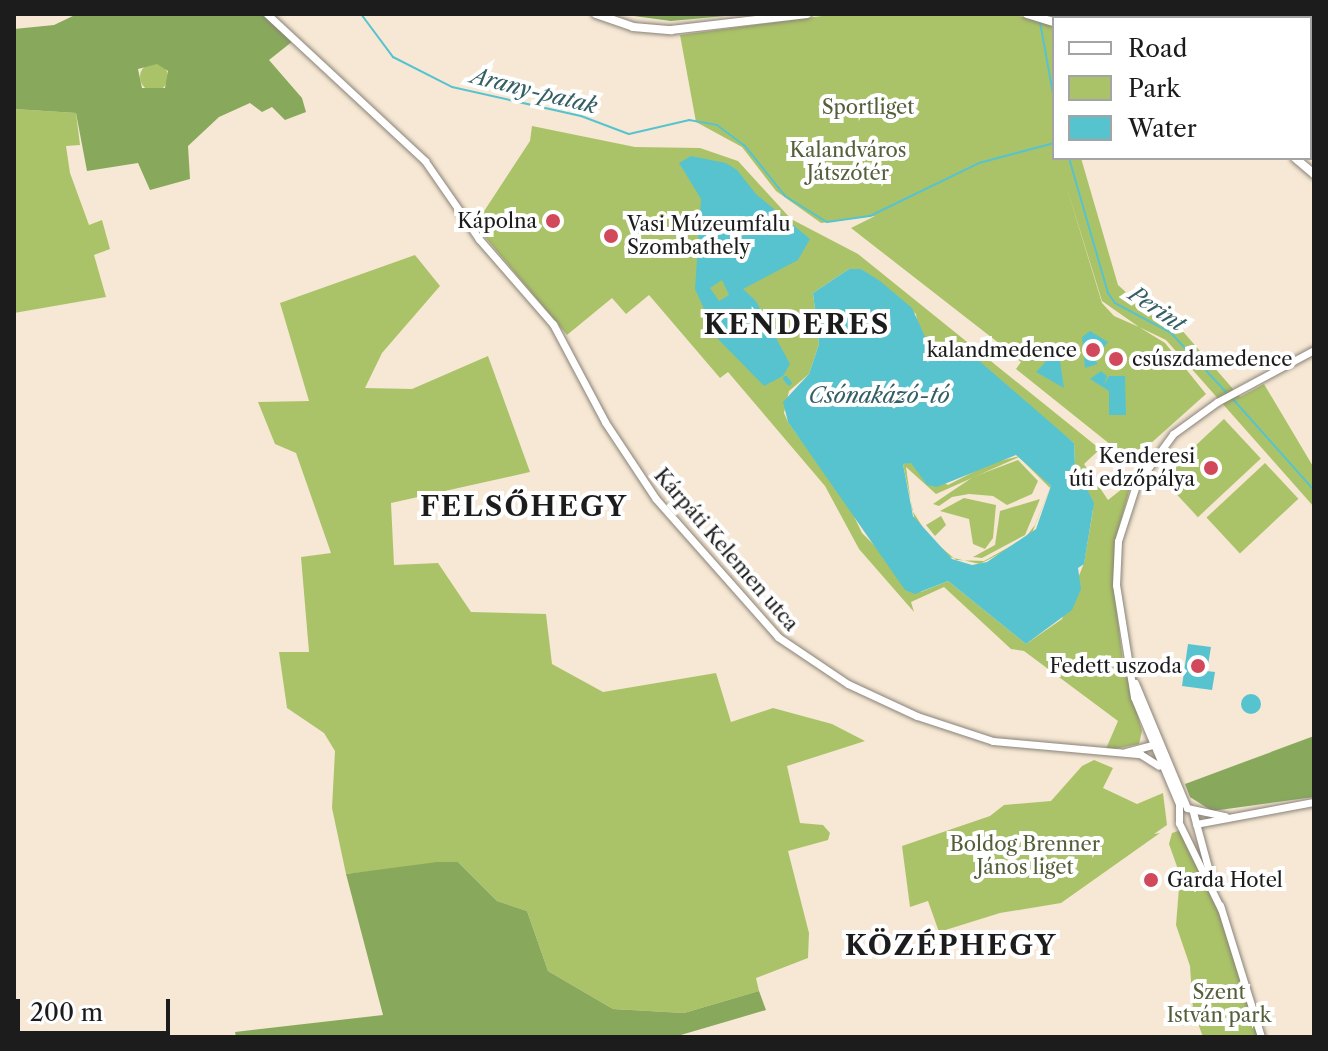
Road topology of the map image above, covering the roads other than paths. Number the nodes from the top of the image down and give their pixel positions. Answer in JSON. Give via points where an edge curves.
{"nodes":[{"id":1,"x":267,"y":14,"type":"edge"},
{"id":2,"x":596,"y":14,"type":"edge"},
{"id":3,"x":807,"y":14,"type":"edge"},
{"id":4,"x":1027,"y":14,"type":"edge"},
{"id":5,"x":1052,"y":21,"type":"edge"},
{"id":6,"x":1297,"y":160,"type":"edge"},
{"id":7,"x":1314,"y":174,"type":"edge"},
{"id":8,"x":1314,"y":350,"type":"edge"},
{"id":9,"x":1123,"y":639,"type":"junction"},
{"id":10,"x":1144,"y":727,"type":"junction"},
{"id":11,"x":1155,"y":744,"type":"junction"},
{"id":12,"x":1137,"y":748,"type":"junction"},
{"id":13,"x":1124,"y":753,"type":"junction"},
{"id":14,"x":1159,"y":766,"type":"junction"},
{"id":15,"x":1314,"y":802,"type":"edge"},
{"id":16,"x":1192,"y":811,"type":"junction"},
{"id":17,"x":1179,"y":815,"type":"junction"},
{"id":18,"x":1225,"y":816,"type":"junction"},
{"id":19,"x":1196,"y":824,"type":"junction"},
{"id":20,"x":1184,"y":829,"type":"junction"},
{"id":21,"x":1221,"y":909,"type":"junction"},
{"id":22,"x":1261,"y":1037,"type":"edge"}],
"edges":[{"from":1,"to":13,"type":"street","name":"Kárpáti Kelemen utca","via":[[425,161],[492,256],[553,324],[605,422],[656,499],[778,637],[848,684],[917,716],[1000,743]]},
{"from":2,"to":3,"type":"main road","via":[[633,27],[676,30]]},
{"from":4,"to":5,"type":"main road"},
{"from":6,"to":7,"type":"main road"},
{"from":8,"to":9,"type":"street","via":[[1217,402],[1168,440],[1131,495],[1116,555]]},
{"from":9,"to":10,"type":"street"},
{"from":9,"to":11,"type":"street"},
{"from":10,"to":11,"type":"street"},
{"from":10,"to":12,"type":"street"},
{"from":11,"to":12,"type":"street","name":"Kárpáti Kelemen utca"},
{"from":11,"to":14,"type":"street"},
{"from":11,"to":16,"type":"street"},
{"from":12,"to":13,"type":"street","name":"Kárpáti Kelemen utca"},
{"from":13,"to":14,"type":"street","name":"Kárpáti Kelemen utca","via":[[1144,755]]},
{"from":14,"to":17,"type":"street","via":[[1180,805]]},
{"from":15,"to":18,"type":"street"},
{"from":16,"to":17,"type":"street"},
{"from":16,"to":18,"type":"street"},
{"from":16,"to":19,"type":"street"},
{"from":17,"to":20,"type":"street"},
{"from":18,"to":19,"type":"street"},
{"from":19,"to":20,"type":"street"},
{"from":19,"to":21,"type":"street"},
{"from":20,"to":21,"type":"street"},
{"from":21,"to":22,"type":"street"}]}
